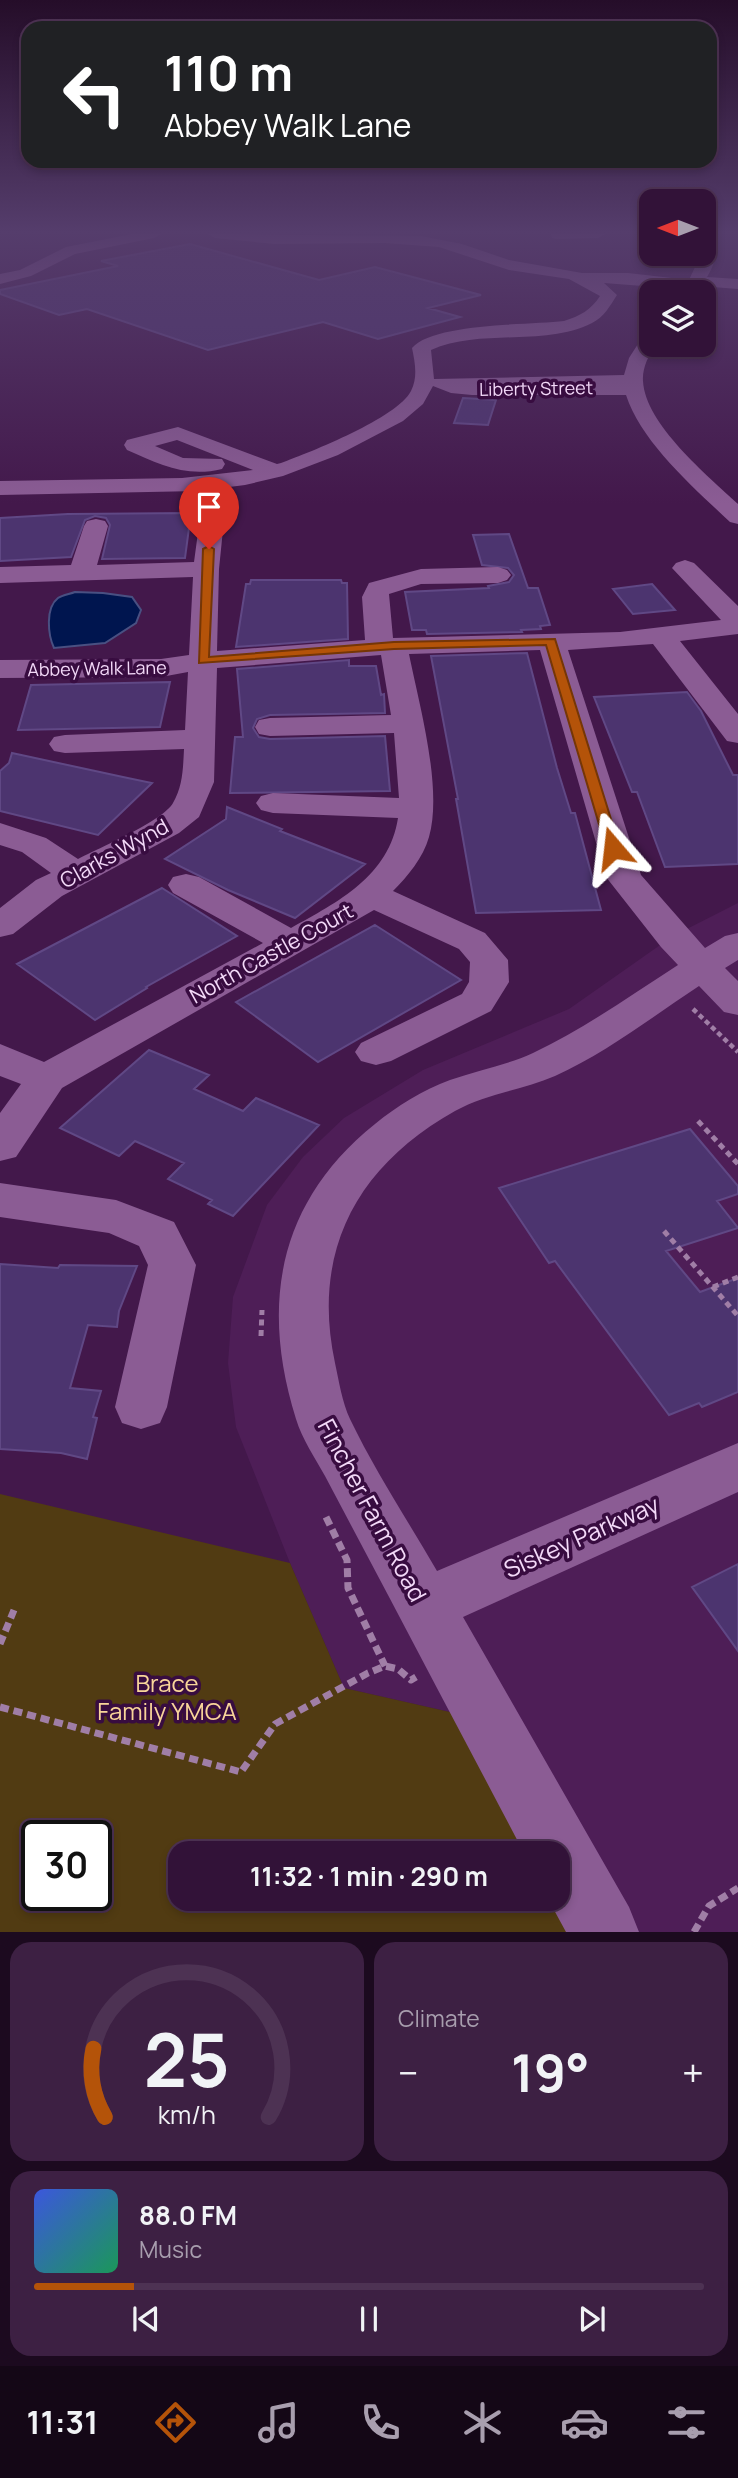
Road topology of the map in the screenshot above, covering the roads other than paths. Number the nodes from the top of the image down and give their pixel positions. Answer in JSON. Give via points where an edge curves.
{"nodes":[{"id":1,"x":572,"y":324,"type":"edge"},
{"id":2,"x":639,"y":357,"type":"edge"},
{"id":3,"x":433,"y":383,"type":"junction"},
{"id":4,"x":634,"y":385,"type":"junction"},
{"id":5,"x":239,"y":457,"type":"dead end"},
{"id":6,"x":275,"y":471,"type":"junction"},
{"id":7,"x":0,"y":488,"type":"edge"},
{"id":8,"x":213,"y":510,"type":"dead end"},
{"id":9,"x":738,"y":517,"type":"edge"},
{"id":10,"x":96,"y":526,"type":"dead end"},
{"id":11,"x":685,"y":568,"type":"dead end"},
{"id":12,"x":206,"y":569,"type":"junction"},
{"id":13,"x":82,"y":571,"type":"junction"},
{"id":14,"x":0,"y":575,"type":"edge"},
{"id":15,"x":498,"y":575,"type":"dead end"},
{"id":16,"x":738,"y":621,"type":"edge"},
{"id":17,"x":738,"y":626,"type":"edge"},
{"id":18,"x":662,"y":637,"type":"junction"},
{"id":19,"x":551,"y":641,"type":"junction"},
{"id":20,"x":387,"y":646,"type":"junction"},
{"id":21,"x":203,"y":661,"type":"junction"},
{"id":22,"x":0,"y":669,"type":"edge"},
{"id":23,"x":406,"y":724,"type":"junction"},
{"id":24,"x":270,"y":727,"type":"dead end"},
{"id":25,"x":738,"y":734,"type":"edge"},
{"id":26,"x":200,"y":739,"type":"junction"},
{"id":27,"x":65,"y":744,"type":"dead end"},
{"id":28,"x":273,"y":803,"type":"dead end"},
{"id":29,"x":415,"y":809,"type":"junction"},
{"id":30,"x":0,"y":833,"type":"edge"},
{"id":31,"x":77,"y":874,"type":"junction"},
{"id":32,"x":186,"y":885,"type":"dead end"},
{"id":33,"x":370,"y":894,"type":"junction"},
{"id":34,"x":0,"y":926,"type":"edge"},
{"id":35,"x":291,"y":943,"type":"junction"},
{"id":36,"x":719,"y":956,"type":"edge"},
{"id":37,"x":738,"y":1003,"type":"edge"},
{"id":38,"x":376,"y":1052,"type":"dead end"},
{"id":39,"x":0,"y":1057,"type":"edge"},
{"id":40,"x":47,"y":1078,"type":"junction"},
{"id":41,"x":0,"y":1146,"type":"edge"},
{"id":42,"x":0,"y":1200,"type":"edge"},
{"id":43,"x":141,"y":1407,"type":"dead end"},
{"id":44,"x":738,"y":1467,"type":"edge"},
{"id":45,"x":424,"y":1605,"type":"junction"},
{"id":46,"x":604,"y":1932,"type":"edge"}],
"edges":[{"from":1,"to":3,"type":"street","via":[[460,333],[431,341],[421,348]]},
{"from":2,"to":4,"type":"street"},
{"from":3,"to":4,"type":"street","name":"Liberty Street"},
{"from":3,"to":6,"type":"street","via":[[412,405],[361,436]]},
{"from":4,"to":9,"type":"street","via":[[642,409],[662,438]]},
{"from":5,"to":6,"type":"street"},
{"from":6,"to":7,"type":"street","via":[[181,484]]},
{"from":8,"to":12,"type":"street","name":"Clarks Wynd"},
{"from":10,"to":13,"type":"street"},
{"from":11,"to":16,"type":"street"},
{"from":12,"to":13,"type":"street"},
{"from":12,"to":21,"type":"street","name":"Clarks Wynd"},
{"from":13,"to":14,"type":"street"},
{"from":15,"to":20,"type":"street","name":"North Castle Court","via":[[416,577],[378,589],[375,597]]},
{"from":17,"to":18,"type":"street","name":"Abbey Walk Lane"},
{"from":18,"to":19,"type":"street","name":"Abbey Walk Lane"},
{"from":18,"to":25,"type":"street"},
{"from":19,"to":20,"type":"street","name":"Abbey Walk Lane"},
{"from":19,"to":36,"type":"street","via":[[624,877]]},
{"from":20,"to":21,"type":"street","name":"Abbey Walk Lane"},
{"from":20,"to":23,"type":"street","name":"North Castle Court"},
{"from":21,"to":22,"type":"street","name":"Abbey Walk Lane","via":[[161,668]]},
{"from":21,"to":26,"type":"street","name":"Clarks Wynd"},
{"from":23,"to":24,"type":"street"},
{"from":23,"to":29,"type":"street","name":"North Castle Court"},
{"from":26,"to":27,"type":"street"},
{"from":26,"to":31,"type":"street","name":"Clarks Wynd","via":[[198,782],[187,810],[141,842]]},
{"from":28,"to":29,"type":"street"},
{"from":29,"to":33,"type":"street","name":"North Castle Court","via":[[412,836],[392,873]]},
{"from":30,"to":31,"type":"street","via":[[34,845]]},
{"from":31,"to":34,"type":"street","name":"Clarks Wynd","via":[[27,903]]},
{"from":32,"to":35,"type":"street"},
{"from":33,"to":35,"type":"street","name":"North Castle Court","via":[[356,907]]},
{"from":33,"to":38,"type":"street","via":[[472,941],[489,960],[489,982],[477,1002]]},
{"from":35,"to":40,"type":"street","name":"North Castle Court"},
{"from":36,"to":37,"type":"street"},
{"from":36,"to":45,"type":"street","name":"Fincher Farm Road","via":[[546,1064],[442,1099],[407,1120],[377,1144],[325,1216],[309,1254],[303,1290],[304,1336],[323,1421]]},
{"from":39,"to":40,"type":"street"},
{"from":40,"to":41,"type":"street","name":"North Castle Court"},
{"from":42,"to":43,"type":"street","via":[[117,1217],[157,1234],[172,1265]]},
{"from":44,"to":45,"type":"street","name":"Siskey Parkway"},
{"from":45,"to":46,"type":"street","name":"Fincher Farm Road"}]}
